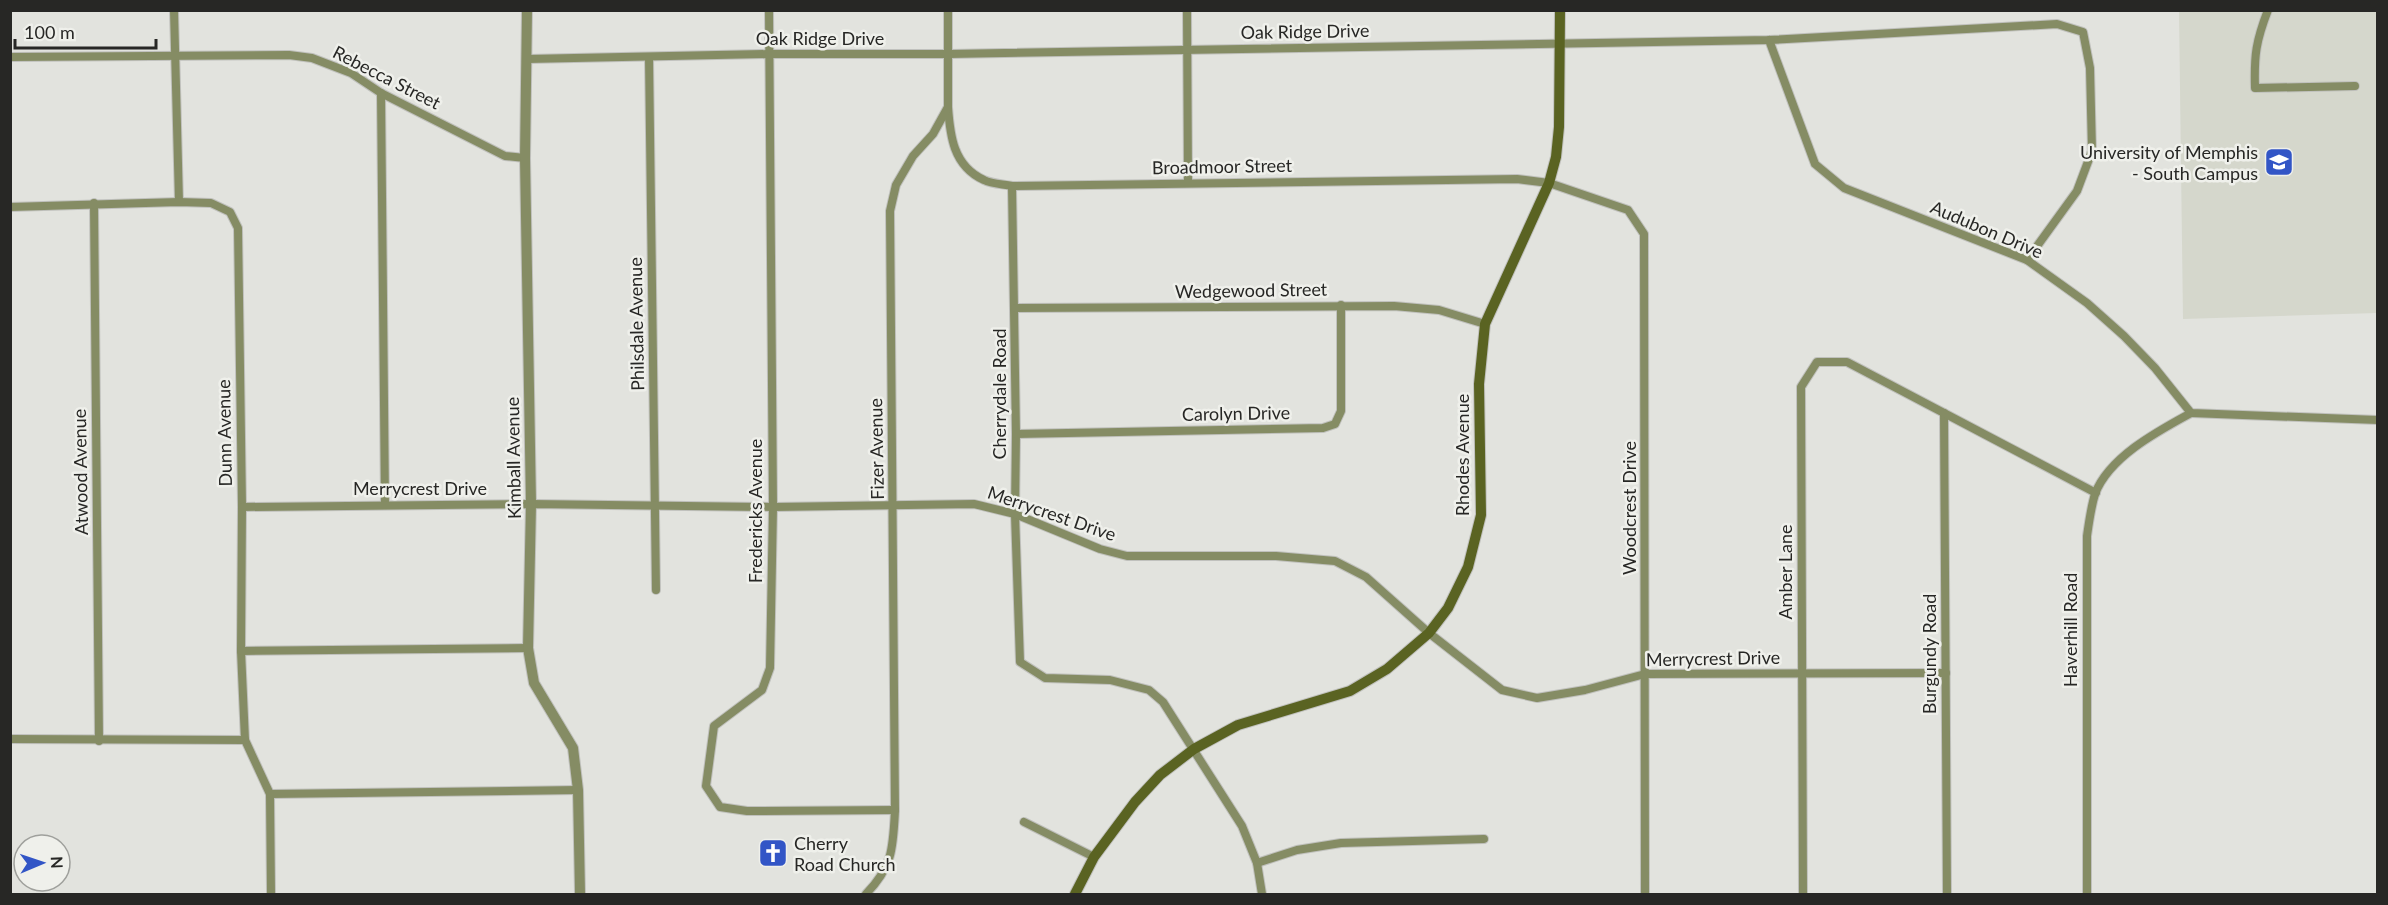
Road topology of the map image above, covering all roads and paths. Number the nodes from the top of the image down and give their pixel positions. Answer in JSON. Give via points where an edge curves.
{"nodes":[{"id":1,"x":174,"y":10,"type":"edge"},
{"id":2,"x":527,"y":10,"type":"edge"},
{"id":3,"x":769,"y":10,"type":"edge"},
{"id":4,"x":948,"y":10,"type":"edge"},
{"id":5,"x":1187,"y":10,"type":"edge"},
{"id":6,"x":1560,"y":10,"type":"edge"},
{"id":7,"x":2268,"y":10,"type":"edge"},
{"id":8,"x":1769,"y":40,"type":"junction"},
{"id":9,"x":1560,"y":44,"type":"junction"},
{"id":10,"x":1186,"y":49,"type":"junction"},
{"id":11,"x":769,"y":54,"type":"junction"},
{"id":12,"x":949,"y":54,"type":"junction"},
{"id":13,"x":174,"y":56,"type":"junction"},
{"id":14,"x":10,"y":57,"type":"edge"},
{"id":15,"x":649,"y":57,"type":"junction"},
{"id":16,"x":527,"y":59,"type":"junction"},
{"id":17,"x":2355,"y":86,"type":"dead end"},
{"id":18,"x":381,"y":93,"type":"junction"},
{"id":19,"x":948,"y":106,"type":"junction"},
{"id":20,"x":525,"y":158,"type":"junction"},
{"id":21,"x":1188,"y":183,"type":"junction"},
{"id":22,"x":1549,"y":183,"type":"junction"},
{"id":23,"x":1012,"y":186,"type":"junction"},
{"id":24,"x":178,"y":202,"type":"junction"},
{"id":25,"x":94,"y":204,"type":"junction"},
{"id":26,"x":10,"y":207,"type":"edge"},
{"id":27,"x":2026,"y":260,"type":"junction"},
{"id":28,"x":1341,"y":305,"type":"junction"},
{"id":29,"x":1015,"y":308,"type":"junction"},
{"id":30,"x":1485,"y":324,"type":"junction"},
{"id":31,"x":2191,"y":413,"type":"junction"},
{"id":32,"x":1944,"y":414,"type":"junction"},
{"id":33,"x":2378,"y":420,"type":"edge"},
{"id":34,"x":1016,"y":434,"type":"junction"},
{"id":35,"x":2096,"y":493,"type":"junction"},
{"id":36,"x":385,"y":504,"type":"junction"},
{"id":37,"x":531,"y":504,"type":"junction"},
{"id":38,"x":655,"y":505,"type":"junction"},
{"id":39,"x":893,"y":505,"type":"junction"},
{"id":40,"x":242,"y":507,"type":"junction"},
{"id":41,"x":773,"y":507,"type":"junction"},
{"id":42,"x":1015,"y":514,"type":"junction"},
{"id":43,"x":656,"y":590,"type":"dead end"},
{"id":44,"x":1430,"y":633,"type":"junction"},
{"id":45,"x":528,"y":648,"type":"junction"},
{"id":46,"x":242,"y":651,"type":"junction"},
{"id":47,"x":1802,"y":673,"type":"junction"},
{"id":48,"x":1946,"y":673,"type":"junction"},
{"id":49,"x":1646,"y":674,"type":"junction"},
{"id":50,"x":10,"y":739,"type":"edge"},
{"id":51,"x":245,"y":740,"type":"junction"},
{"id":52,"x":99,"y":741,"type":"junction"},
{"id":53,"x":1194,"y":749,"type":"junction"},
{"id":54,"x":578,"y":790,"type":"junction"},
{"id":55,"x":270,"y":794,"type":"junction"},
{"id":56,"x":895,"y":810,"type":"junction"},
{"id":57,"x":1024,"y":822,"type":"dead end"},
{"id":58,"x":1484,"y":839,"type":"dead end"},
{"id":59,"x":1094,"y":857,"type":"junction"},
{"id":60,"x":1257,"y":863,"type":"junction"},
{"id":61,"x":271,"y":894,"type":"edge"},
{"id":62,"x":580,"y":894,"type":"edge"},
{"id":63,"x":866,"y":894,"type":"edge"},
{"id":64,"x":1075,"y":894,"type":"edge"},
{"id":65,"x":1262,"y":894,"type":"edge"},
{"id":66,"x":1645,"y":894,"type":"edge"},
{"id":67,"x":1803,"y":894,"type":"edge"},
{"id":68,"x":1947,"y":894,"type":"edge"},
{"id":69,"x":2087,"y":894,"type":"edge"}],
"edges":[{"from":1,"to":13,"type":"street"},
{"from":2,"to":16,"type":"street","name":"Kimball Avenue"},
{"from":3,"to":11,"type":"street","name":"Fredericks Avenue"},
{"from":4,"to":12,"type":"street","name":"Fizer Avenue"},
{"from":5,"to":10,"type":"street"},
{"from":6,"to":9,"type":"main road","name":"Rhodes Avenue"},
{"from":7,"to":17,"type":"street","via":[[2254,56],[2255,88]]},
{"from":8,"to":9,"type":"street","name":"Oak Ridge Drive"},
{"from":8,"to":27,"type":"street","name":"Audubon Drive","via":[[1815,164],[1822,170],[1844,188]]},
{"from":8,"to":27,"type":"street","name":"Oak Ridge Drive","via":[[2057,24],[2083,32],[2090,68],[2092,151],[2077,191]]},
{"from":9,"to":10,"type":"street","name":"Oak Ridge Drive"},
{"from":9,"to":22,"type":"main road","name":"Rhodes Avenue","via":[[1559,127]]},
{"from":10,"to":12,"type":"street","name":"Oak Ridge Drive"},
{"from":10,"to":21,"type":"street"},
{"from":11,"to":12,"type":"street","name":"Oak Ridge Drive"},
{"from":11,"to":15,"type":"street","name":"Oak Ridge Drive"},
{"from":11,"to":41,"type":"street","name":"Fredericks Avenue"},
{"from":12,"to":19,"type":"street","name":"Fizer Avenue"},
{"from":13,"to":14,"type":"street","name":"Rebecca Street"},
{"from":13,"to":18,"type":"street","name":"Rebecca Street","via":[[312,58],[351,73]]},
{"from":13,"to":24,"type":"street"},
{"from":15,"to":16,"type":"street","name":"Oak Ridge Drive"},
{"from":15,"to":38,"type":"street","name":"Philsdale Avenue"},
{"from":16,"to":20,"type":"street","name":"Kimball Avenue"},
{"from":18,"to":20,"type":"street","name":"Rebecca Street","via":[[505,156]]},
{"from":18,"to":36,"type":"street"},
{"from":19,"to":23,"type":"street","name":"Broadmoor Street","via":[[951,139],[967,169],[984,181]]},
{"from":19,"to":39,"type":"street","name":"Fizer Avenue","via":[[896,185],[890,212]]},
{"from":20,"to":37,"type":"street","name":"Kimball Avenue"},
{"from":21,"to":22,"type":"street","name":"Broadmoor Street","via":[[1517,179]]},
{"from":21,"to":23,"type":"street","name":"Broadmoor Street"},
{"from":22,"to":30,"type":"main road","name":"Rhodes Avenue"},
{"from":22,"to":49,"type":"street","name":"Woodcrest Drive","via":[[1628,210],[1644,234]]},
{"from":23,"to":29,"type":"street","name":"Cherrydale Road"},
{"from":24,"to":25,"type":"street","name":"Dunn Avenue"},
{"from":24,"to":40,"type":"street","name":"Dunn Avenue","via":[[211,203],[230,212],[238,228]]},
{"from":25,"to":26,"type":"street","name":"Dunn Avenue"},
{"from":25,"to":52,"type":"street","name":"Atwood Avenue"},
{"from":27,"to":31,"type":"street","name":"Audubon Drive","via":[[2087,303],[2124,336]]},
{"from":28,"to":29,"type":"street","name":"Wedgewood Street"},
{"from":28,"to":30,"type":"street","name":"Wedgewood Street","via":[[1439,310]]},
{"from":28,"to":34,"type":"street","name":"Carolyn Drive","via":[[1341,411],[1335,424],[1323,428]]},
{"from":29,"to":34,"type":"street","name":"Cherrydale Road"},
{"from":30,"to":44,"type":"main road","name":"Rhodes Avenue","via":[[1479,384],[1480,514],[1468,567],[1448,608]]},
{"from":31,"to":33,"type":"street"},
{"from":31,"to":35,"type":"street","name":"Haverhill Road","via":[[2138,444],[2112,469]]},
{"from":32,"to":35,"type":"street"},
{"from":32,"to":47,"type":"street","name":"Amber Lane","via":[[1847,362],[1817,362],[1801,387]]},
{"from":32,"to":48,"type":"street","name":"Burgundy Road"},
{"from":34,"to":42,"type":"street","name":"Cherrydale Road"},
{"from":35,"to":69,"type":"street","name":"Haverhill Road","via":[[2086,536]]},
{"from":36,"to":37,"type":"street","name":"Merrycrest Drive"},
{"from":36,"to":40,"type":"street","name":"Merrycrest Drive"},
{"from":37,"to":38,"type":"street","name":"Merrycrest Drive"},
{"from":37,"to":45,"type":"street","name":"Kimball Avenue"},
{"from":38,"to":41,"type":"street","name":"Merrycrest Drive"},
{"from":38,"to":43,"type":"street","name":"Philsdale Avenue"},
{"from":39,"to":41,"type":"street","name":"Merrycrest Drive"},
{"from":39,"to":42,"type":"street","name":"Merrycrest Drive","via":[[974,504]]},
{"from":39,"to":56,"type":"street","name":"Fizer Avenue"},
{"from":40,"to":46,"type":"street","name":"Dunn Avenue"},
{"from":41,"to":56,"type":"street","name":"Fredericks Avenue","via":[[770,668],[762,690],[714,726],[706,786],[720,807],[738,810]]},
{"from":42,"to":44,"type":"street","name":"Merrycrest Drive","via":[[1127,556],[1276,556],[1335,561],[1366,577]]},
{"from":42,"to":53,"type":"street","name":"Cherrydale Road","via":[[1020,662],[1045,678],[1110,680],[1149,690],[1163,702]]},
{"from":44,"to":49,"type":"street","name":"Merrycrest Drive","via":[[1502,690],[1537,698]]},
{"from":44,"to":53,"type":"main road","name":"Rhodes Avenue","via":[[1387,669],[1350,691],[1238,725]]},
{"from":45,"to":46,"type":"street"},
{"from":45,"to":54,"type":"street","name":"Kimball Avenue","via":[[534,683],[573,748]]},
{"from":46,"to":51,"type":"street","name":"Dunn Avenue"},
{"from":47,"to":48,"type":"street","name":"Merrycrest Drive"},
{"from":47,"to":49,"type":"street","name":"Merrycrest Drive"},
{"from":47,"to":67,"type":"street","name":"Amber Lane"},
{"from":48,"to":68,"type":"street","name":"Burgundy Road"},
{"from":49,"to":66,"type":"street","name":"Woodcrest Drive"},
{"from":50,"to":52,"type":"street"},
{"from":51,"to":52,"type":"street"},
{"from":51,"to":55,"type":"street","name":"Dunn Avenue"},
{"from":53,"to":59,"type":"main road","name":"Rhodes Avenue","via":[[1160,775]]},
{"from":53,"to":60,"type":"street","name":"Cherrydale Road","via":[[1242,826]]},
{"from":54,"to":55,"type":"street"},
{"from":54,"to":62,"type":"street","name":"Kimball Avenue"},
{"from":55,"to":61,"type":"street","name":"Dunn Avenue"},
{"from":56,"to":63,"type":"street","name":"Fizer Avenue","via":[[892,851],[880,880]]},
{"from":57,"to":59,"type":"street"},
{"from":58,"to":60,"type":"street","via":[[1341,843],[1298,850]]},
{"from":59,"to":64,"type":"main road","name":"Rhodes Avenue"},
{"from":60,"to":65,"type":"street","name":"Cherrydale Road"}]}
